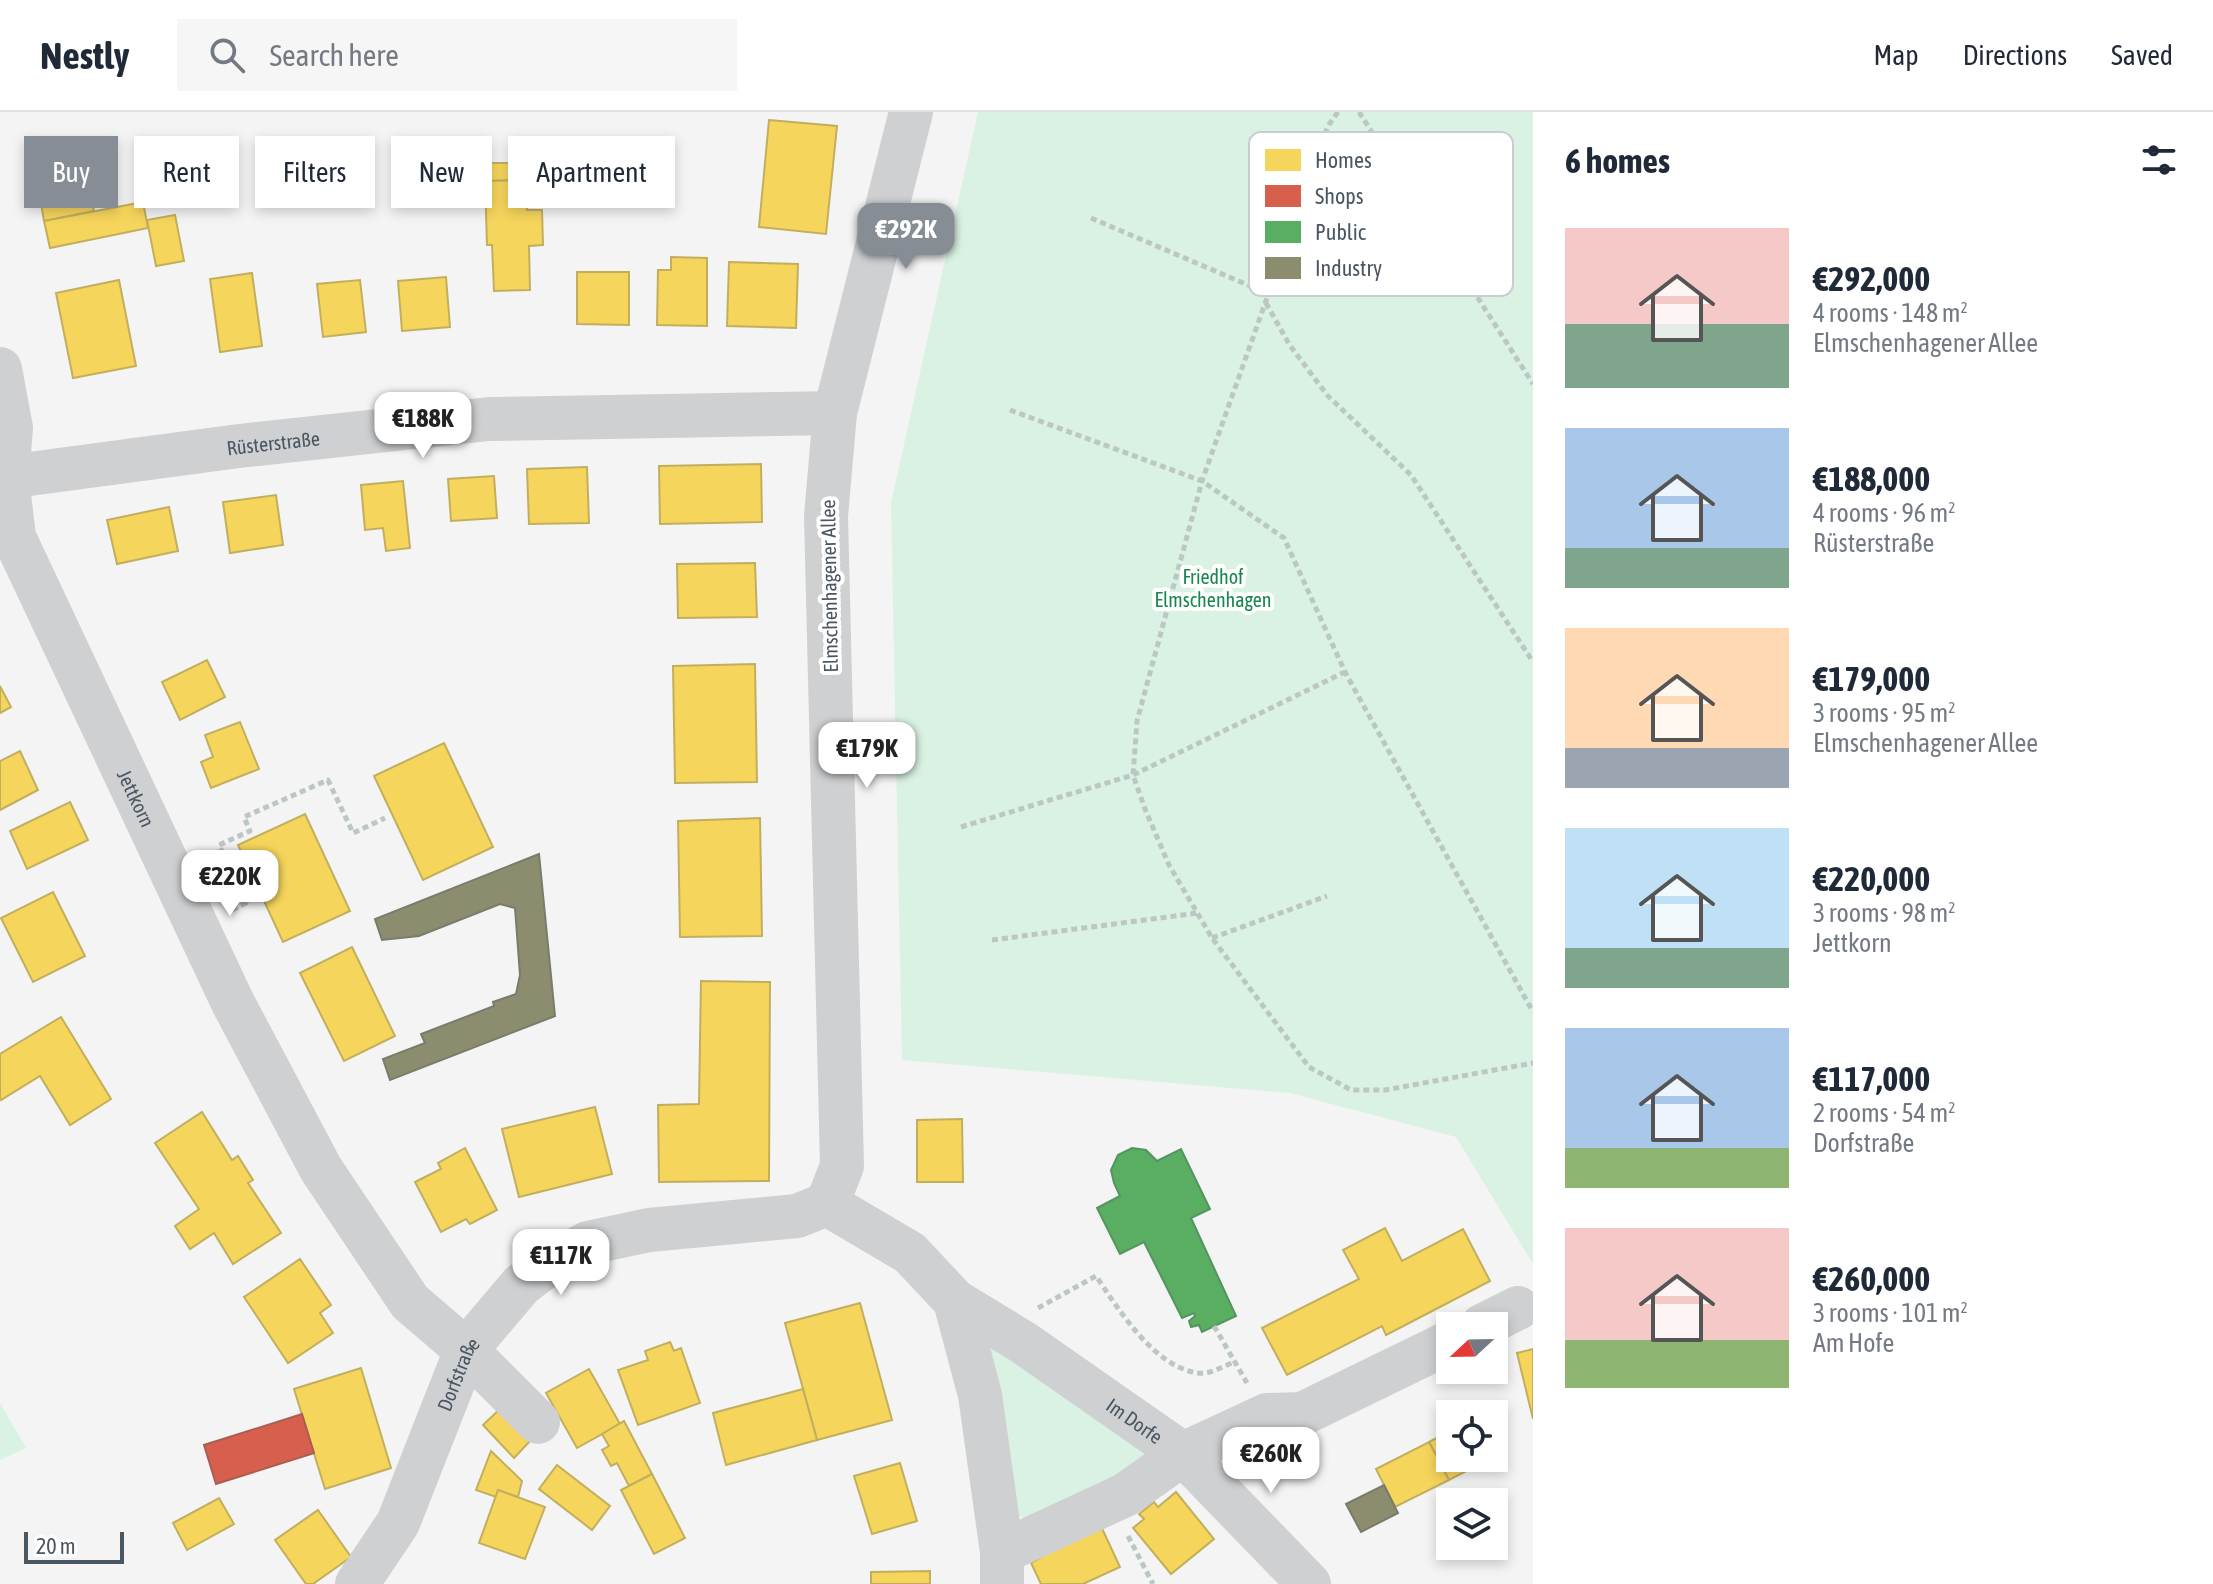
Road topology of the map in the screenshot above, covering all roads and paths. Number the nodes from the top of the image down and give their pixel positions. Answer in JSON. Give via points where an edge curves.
{"nodes":[{"id":1,"x":911,"y":112,"type":"edge"},
{"id":2,"x":1338,"y":112,"type":"edge"},
{"id":3,"x":1359,"y":112,"type":"edge"},
{"id":4,"x":1326,"y":132,"type":"edge"},
{"id":5,"x":1372,"y":132,"type":"edge"},
{"id":6,"x":1091,"y":218,"type":"dead end"},
{"id":7,"x":1249,"y":285,"type":"edge"},
{"id":8,"x":1268,"y":296,"type":"edge"},
{"id":9,"x":1477,"y":296,"type":"edge"},
{"id":10,"x":1266,"y":303,"type":"junction"},
{"id":11,"x":0,"y":369,"type":"edge"},
{"id":12,"x":1533,"y":384,"type":"edge"},
{"id":13,"x":1010,"y":410,"type":"dead end"},
{"id":14,"x":835,"y":413,"type":"junction"},
{"id":15,"x":4,"y":478,"type":"edge"},
{"id":16,"x":1202,"y":481,"type":"junction"},
{"id":17,"x":1533,"y":662,"type":"edge"},
{"id":18,"x":1345,"y":672,"type":"junction"},
{"id":19,"x":1133,"y":775,"type":"junction"},
{"id":20,"x":385,"y":818,"type":"dead end"},
{"id":21,"x":961,"y":827,"type":"dead end"},
{"id":22,"x":1327,"y":896,"type":"dead end"},
{"id":23,"x":1198,"y":913,"type":"junction"},
{"id":24,"x":197,"y":926,"type":"junction"},
{"id":25,"x":1212,"y":938,"type":"junction"},
{"id":26,"x":992,"y":940,"type":"dead end"},
{"id":27,"x":1533,"y":1012,"type":"edge"},
{"id":28,"x":1533,"y":1063,"type":"edge"},
{"id":29,"x":834,"y":1185,"type":"junction"},
{"id":30,"x":955,"y":1301,"type":"junction"},
{"id":31,"x":1214,"y":1326,"type":"dead end"},
{"id":32,"x":1024,"y":1343,"type":"junction"},
{"id":33,"x":1436,"y":1349,"type":"edge"},
{"id":34,"x":466,"y":1350,"type":"junction"},
{"id":35,"x":1234,"y":1362,"type":"junction"},
{"id":36,"x":1267,"y":1415,"type":"junction"},
{"id":37,"x":538,"y":1422,"type":"dead end"},
{"id":38,"x":1183,"y":1454,"type":"junction"},
{"id":39,"x":1125,"y":1495,"type":"junction"},
{"id":40,"x":1002,"y":1568,"type":"edge"},
{"id":41,"x":357,"y":1584,"type":"edge"},
{"id":42,"x":1153,"y":1584,"type":"edge"},
{"id":43,"x":1309,"y":1584,"type":"edge"}],
"edges":[{"from":1,"to":14,"type":"street","name":"Elmschenhagener Allee"},
{"from":2,"to":4,"type":"path"},
{"from":3,"to":5,"type":"path"},
{"from":6,"to":7,"type":"path"},
{"from":8,"to":10,"type":"path"},
{"from":9,"to":12,"type":"path"},
{"from":10,"to":16,"type":"path"},
{"from":10,"to":17,"type":"path","via":[[1327,395],[1411,475]]},
{"from":11,"to":15,"type":"street","name":"Jettkorn","via":[[11,428]]},
{"from":13,"to":16,"type":"path"},
{"from":14,"to":15,"type":"street","name":"Rüsterstraße","via":[[489,419]]},
{"from":14,"to":29,"type":"street","name":"Elmschenhagener Allee","via":[[826,516]]},
{"from":15,"to":24,"type":"street","name":"Jettkorn","via":[[14,537]]},
{"from":16,"to":18,"type":"path","via":[[1284,538]]},
{"from":16,"to":19,"type":"path","via":[[1137,721]]},
{"from":18,"to":19,"type":"path"},
{"from":18,"to":27,"type":"path"},
{"from":19,"to":21,"type":"path"},
{"from":19,"to":23,"type":"path","via":[[1169,865]]},
{"from":20,"to":24,"type":"path","via":[[353,833],[328,780],[244,817],[250,831],[219,845],[246,903]]},
{"from":22,"to":25,"type":"path"},
{"from":23,"to":25,"type":"path"},
{"from":23,"to":26,"type":"path"},
{"from":24,"to":34,"type":"street","name":"Jettkorn","via":[[321,1169],[410,1302]]},
{"from":25,"to":28,"type":"path","via":[[1309,1067],[1351,1090],[1385,1090]]},
{"from":29,"to":30,"type":"street","name":"Im Dorfe"},
{"from":29,"to":34,"type":"street","name":"Dorfstraße","via":[[797,1216],[649,1230],[588,1243],[521,1285]]},
{"from":30,"to":32,"type":"street","name":"Im Dorfe"},
{"from":30,"to":40,"type":"street","name":"Im Dorfe","via":[[980,1395]]},
{"from":31,"to":35,"type":"path"},
{"from":32,"to":35,"type":"path","via":[[1039,1307],[1096,1276],[1130,1326],[1172,1365],[1201,1374]]},
{"from":32,"to":38,"type":"street","name":"Im Dorfe"},
{"from":33,"to":36,"type":"street","via":[[1302,1414]]},
{"from":34,"to":37,"type":"street","name":"Jettkorn"},
{"from":34,"to":41,"type":"street","name":"Dorfstraße","via":[[398,1523]]},
{"from":35,"to":36,"type":"path"},
{"from":36,"to":38,"type":"street"},
{"from":38,"to":39,"type":"street","name":"Im Dorfe"},
{"from":38,"to":43,"type":"street"},
{"from":39,"to":40,"type":"street","name":"Im Dorfe"},
{"from":39,"to":42,"type":"path","via":[[1133,1505],[1121,1523]]}]}
